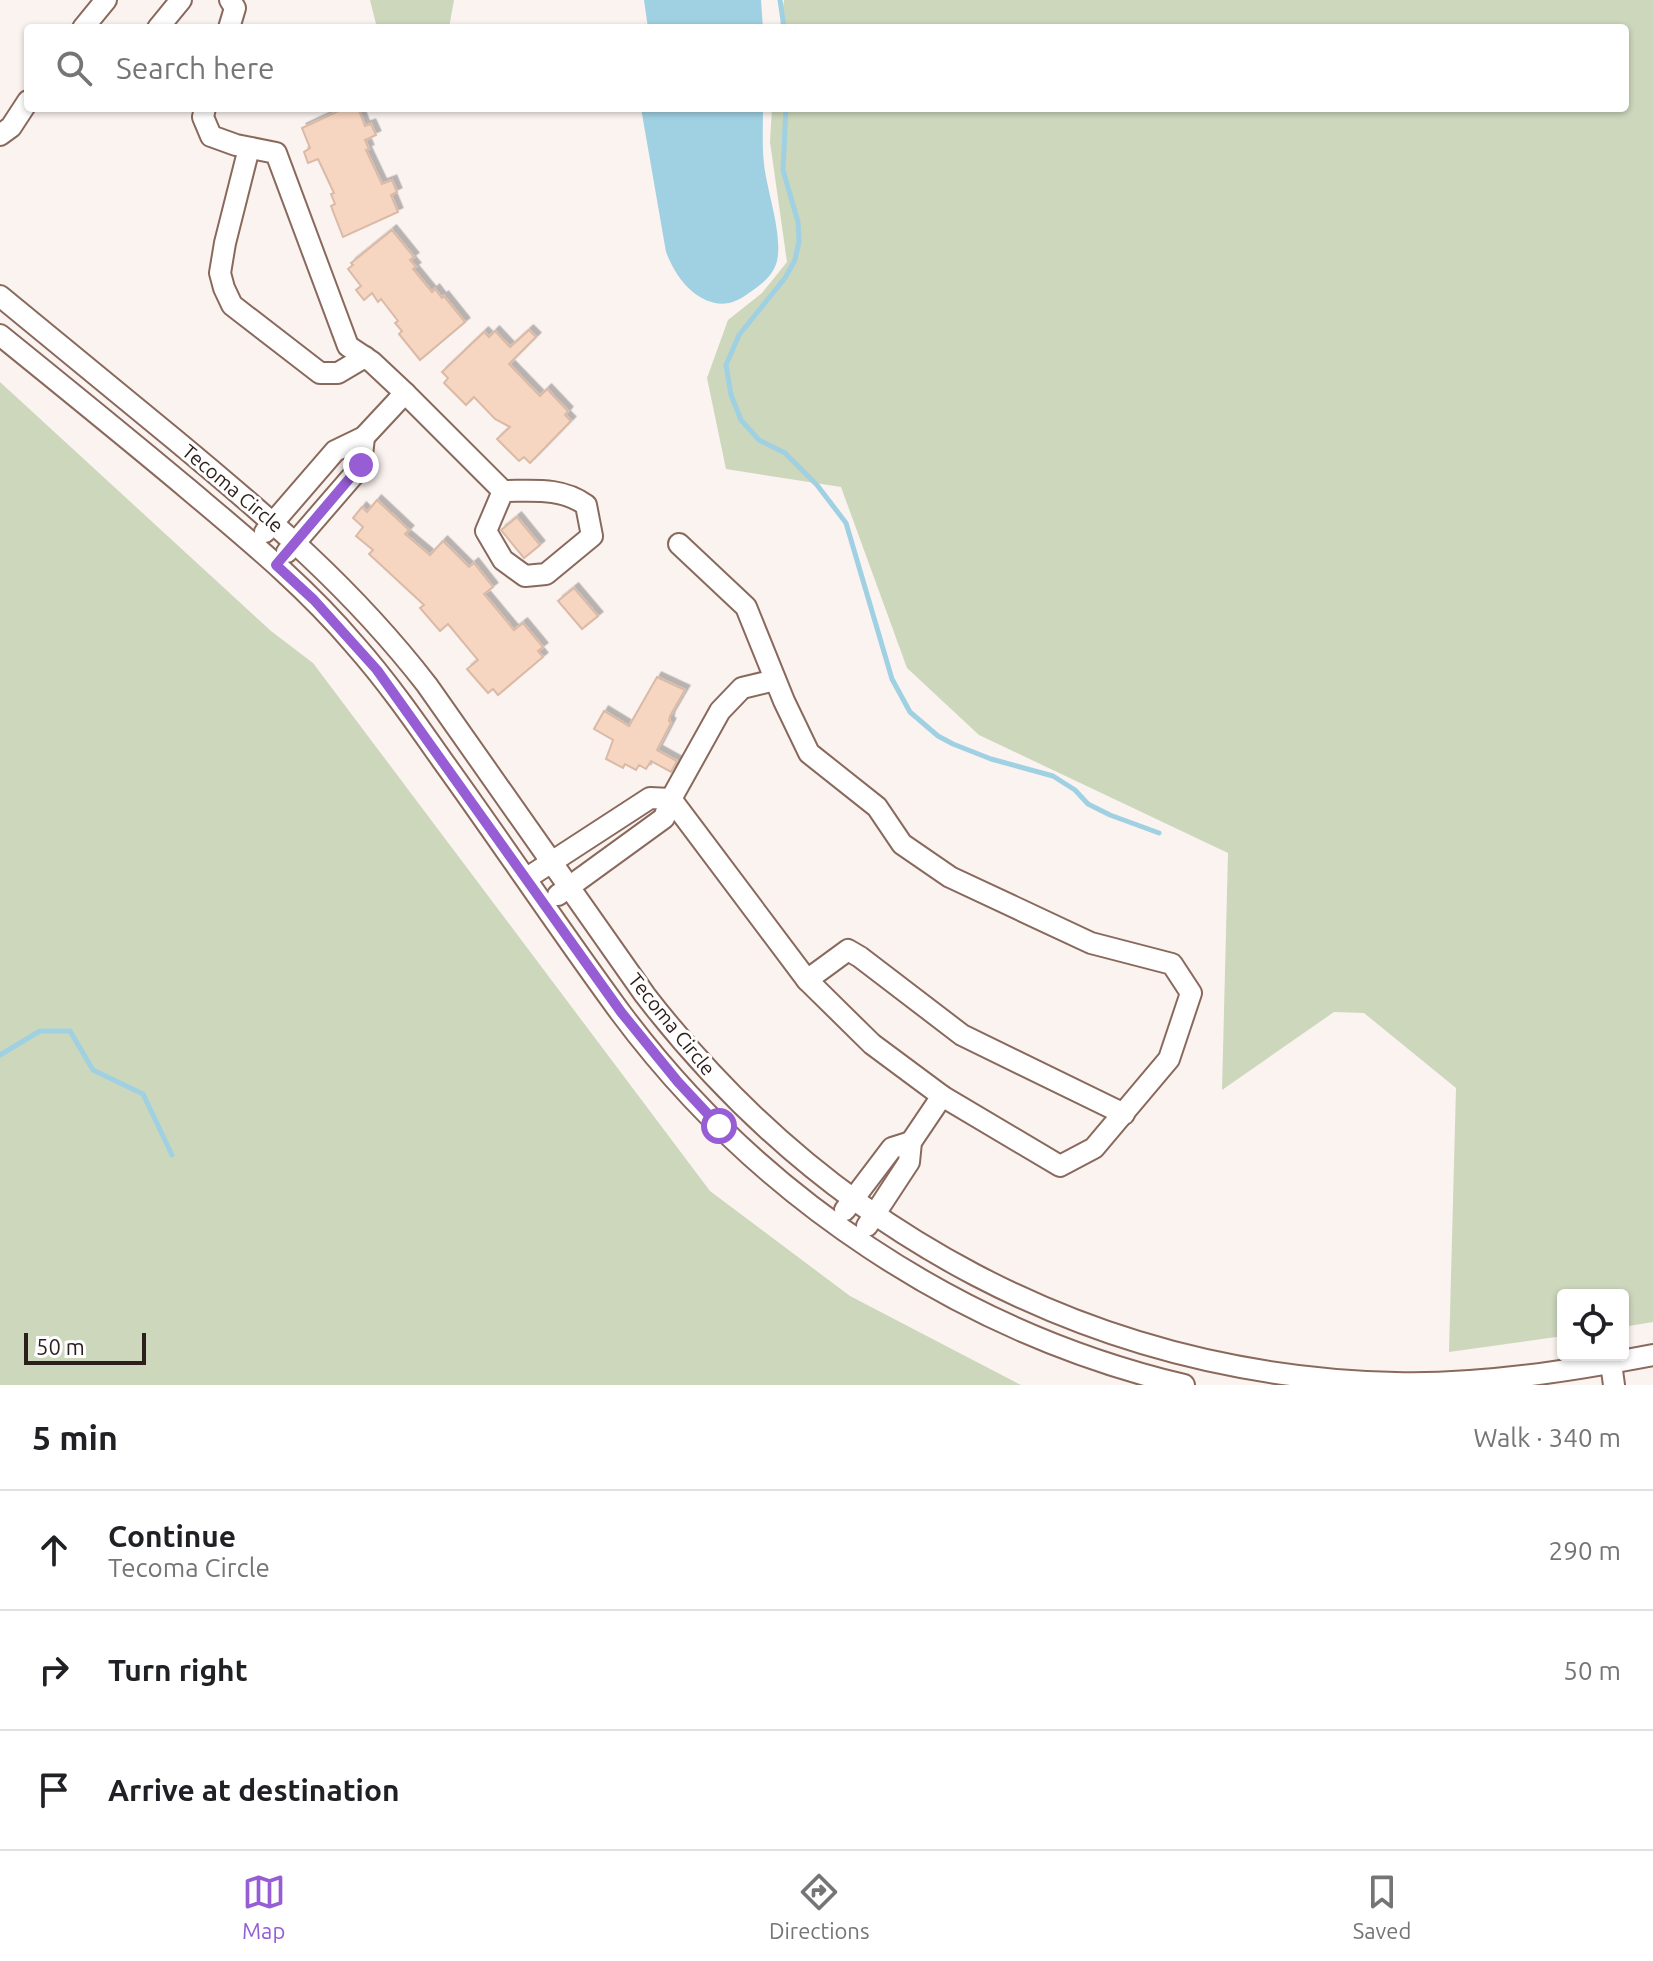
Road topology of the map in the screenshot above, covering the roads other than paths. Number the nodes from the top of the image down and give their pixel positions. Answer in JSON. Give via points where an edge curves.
{"nodes":[{"id":1,"x":106,"y":0,"type":"edge"},
{"id":2,"x":181,"y":0,"type":"edge"},
{"id":3,"x":230,"y":0,"type":"edge"},
{"id":4,"x":86,"y":24,"type":"edge"},
{"id":5,"x":161,"y":24,"type":"edge"},
{"id":6,"x":230,"y":24,"type":"edge"},
{"id":7,"x":24,"y":107,"type":"edge"},
{"id":8,"x":204,"y":112,"type":"edge"},
{"id":9,"x":0,"y":135,"type":"edge"},
{"id":10,"x":249,"y":148,"type":"junction"},
{"id":11,"x":0,"y":296,"type":"edge"},
{"id":12,"x":0,"y":335,"type":"edge"},
{"id":13,"x":365,"y":357,"type":"junction"},
{"id":14,"x":405,"y":393,"type":"junction"},
{"id":15,"x":364,"y":437,"type":"junction"},
{"id":16,"x":308,"y":481,"type":"junction"},
{"id":17,"x":503,"y":491,"type":"junction"},
{"id":18,"x":331,"y":501,"type":"junction"},
{"id":19,"x":274,"y":522,"type":"junction"},
{"id":20,"x":296,"y":542,"type":"junction"},
{"id":21,"x":679,"y":544,"type":"dead end"},
{"id":22,"x":255,"y":545,"type":"junction"},
{"id":23,"x":276,"y":565,"type":"junction"},
{"id":24,"x":775,"y":680,"type":"junction"},
{"id":25,"x":671,"y":799,"type":"junction"},
{"id":26,"x":552,"y":863,"type":"junction"},
{"id":27,"x":527,"y":878,"type":"junction"},
{"id":28,"x":568,"y":887,"type":"junction"},
{"id":29,"x":546,"y":905,"type":"junction"},
{"id":30,"x":807,"y":980,"type":"junction"},
{"id":31,"x":942,"y":1096,"type":"junction"},
{"id":32,"x":1124,"y":1114,"type":"junction"},
{"id":33,"x":911,"y":1142,"type":"junction"},
{"id":34,"x":852,"y":1200,"type":"junction"},
{"id":35,"x":874,"y":1215,"type":"junction"},
{"id":36,"x":835,"y":1223,"type":"junction"},
{"id":37,"x":858,"y":1240,"type":"junction"},
{"id":38,"x":1653,"y":1355,"type":"edge"},
{"id":39,"x":1611,"y":1363,"type":"junction"},
{"id":40,"x":1248,"y":1377,"type":"edge"},
{"id":41,"x":1184,"y":1385,"type":"edge"},
{"id":42,"x":1614,"y":1385,"type":"edge"}],
"edges":[{"from":1,"to":4,"type":"street"},
{"from":2,"to":5,"type":"street"},
{"from":3,"to":6,"type":"street","via":[[235,8]]},
{"from":7,"to":9,"type":"street"},
{"from":8,"to":10,"type":"street","via":[[211,136]]},
{"from":10,"to":13,"type":"street","via":[[276,153],[348,346]]},
{"from":10,"to":13,"type":"street","via":[[220,273],[232,305],[320,373],[338,373]]},
{"from":11,"to":19,"type":"street","name":"Tecoma Circle"},
{"from":12,"to":22,"type":"street","name":"Tecoma Circle"},
{"from":13,"to":14,"type":"street"},
{"from":14,"to":15,"type":"street"},
{"from":14,"to":17,"type":"street"},
{"from":15,"to":16,"type":"street","via":[[335,451]]},
{"from":15,"to":18,"type":"street","via":[[361,465]]},
{"from":16,"to":18,"type":"street"},
{"from":16,"to":19,"type":"street"},
{"from":17,"to":17,"type":"street","via":[[572,495],[586,505],[592,536],[546,574],[525,576],[503,560],[486,531]]},
{"from":18,"to":20,"type":"street"},
{"from":19,"to":20,"type":"street","name":"Tecoma Circle"},
{"from":19,"to":22,"type":"street"},
{"from":20,"to":23,"type":"street"},
{"from":20,"to":26,"type":"street","name":"Tecoma Circle","via":[[391,637]]},
{"from":21,"to":24,"type":"street","via":[[746,607]]},
{"from":22,"to":23,"type":"street","name":"Tecoma Circle"},
{"from":23,"to":27,"type":"street","name":"Tecoma Circle","via":[[377,670]]},
{"from":24,"to":25,"type":"street","via":[[742,688],[720,711]]},
{"from":24,"to":32,"type":"street","via":[[809,753],[877,807],[902,844],[950,877],[1091,943],[1172,964],[1191,993],[1169,1059]]},
{"from":25,"to":26,"type":"street","via":[[650,798]]},
{"from":25,"to":28,"type":"street","via":[[664,818]]},
{"from":25,"to":30,"type":"street"},
{"from":26,"to":27,"type":"street"},
{"from":26,"to":28,"type":"street","name":"Tecoma Circle"},
{"from":27,"to":29,"type":"street","name":"Tecoma Circle"},
{"from":28,"to":29,"type":"street"},
{"from":28,"to":34,"type":"street","name":"Tecoma Circle","via":[[683,1043],[767,1130]]},
{"from":29,"to":36,"type":"street","name":"Tecoma Circle","via":[[621,1012],[698,1105],[764,1168]]},
{"from":30,"to":31,"type":"street","via":[[872,1044]]},
{"from":30,"to":32,"type":"street","via":[[848,950],[962,1035]]},
{"from":31,"to":32,"type":"street","via":[[1060,1166],[1094,1148]]},
{"from":31,"to":33,"type":"street"},
{"from":33,"to":34,"type":"street","via":[[892,1148]]},
{"from":33,"to":35,"type":"street","via":[[909,1162]]},
{"from":34,"to":35,"type":"street","name":"Tecoma Circle"},
{"from":34,"to":36,"type":"street"},
{"from":35,"to":37,"type":"street"},
{"from":35,"to":40,"type":"street","name":"Tecoma Circle","via":[[965,1270],[1074,1320]]},
{"from":36,"to":37,"type":"street","name":"Tecoma Circle"},
{"from":37,"to":41,"type":"street","name":"Tecoma Circle","via":[[992,1317],[1104,1363]]},
{"from":38,"to":39,"type":"street","name":"Tecoma Circle"},
{"from":39,"to":40,"type":"street","name":"Tecoma Circle","via":[[1427,1383]]},
{"from":39,"to":42,"type":"street"}]}
